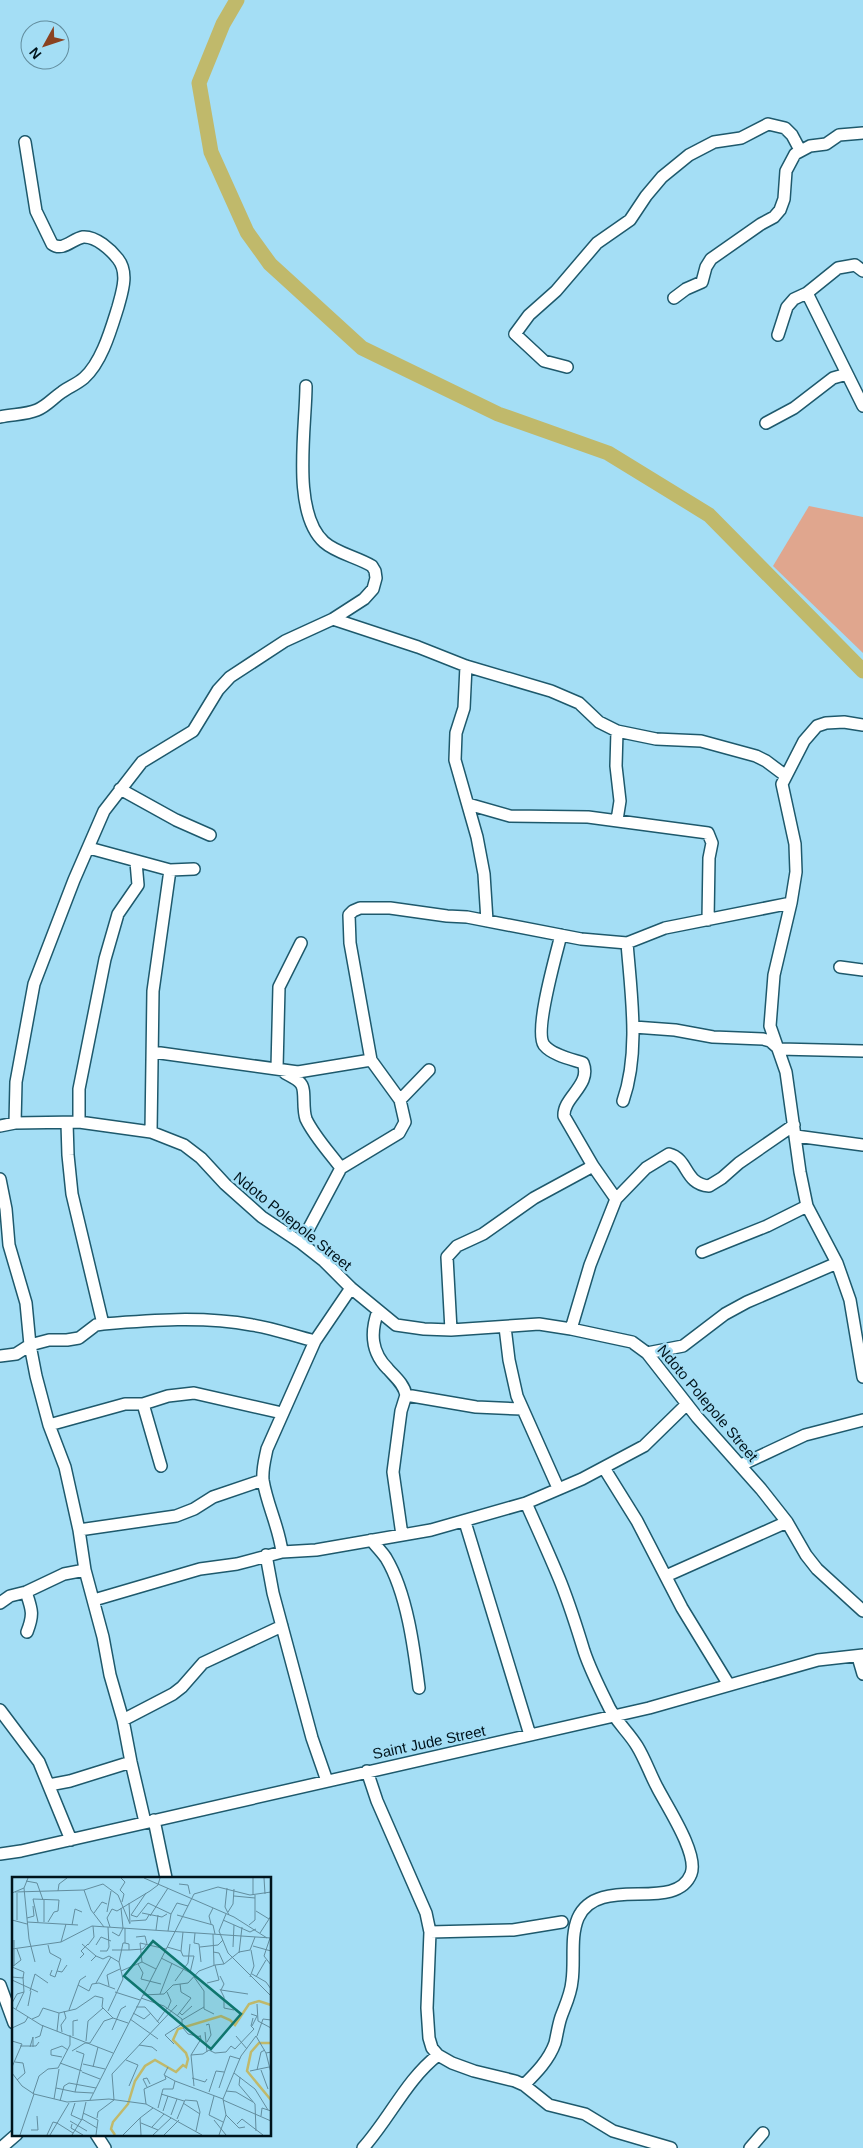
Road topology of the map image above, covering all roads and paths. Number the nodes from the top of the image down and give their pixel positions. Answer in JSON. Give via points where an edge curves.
{"nodes":[{"id":1,"x":863,"y":133,"type":"edge"},
{"id":2,"x":25,"y":142,"type":"dead end"},
{"id":3,"x":800,"y":150,"type":"junction"},
{"id":4,"x":863,"y":271,"type":"edge"},
{"id":5,"x":807,"y":293,"type":"junction"},
{"id":6,"x":674,"y":298,"type":"dead end"},
{"id":7,"x":778,"y":335,"type":"dead end"},
{"id":8,"x":567,"y":367,"type":"dead end"},
{"id":9,"x":847,"y":374,"type":"junction"},
{"id":10,"x":306,"y":386,"type":"dead end"},
{"id":11,"x":862,"y":399,"type":"edge"},
{"id":12,"x":0,"y":417,"type":"edge"},
{"id":13,"x":766,"y":422,"type":"dead end"},
{"id":14,"x":333,"y":619,"type":"junction"},
{"id":15,"x":466,"y":666,"type":"junction"},
{"id":16,"x":863,"y":725,"type":"edge"},
{"id":17,"x":616,"y":731,"type":"junction"},
{"id":18,"x":786,"y":776,"type":"junction"},
{"id":19,"x":120,"y":789,"type":"junction"},
{"id":20,"x":468,"y":804,"type":"junction"},
{"id":21,"x":617,"y":820,"type":"junction"},
{"id":22,"x":210,"y":835,"type":"dead end"},
{"id":23,"x":89,"y":848,"type":"junction"},
{"id":24,"x":136,"y":862,"type":"junction"},
{"id":25,"x":194,"y":869,"type":"dead end"},
{"id":26,"x":170,"y":870,"type":"junction"},
{"id":27,"x":791,"y":903,"type":"junction"},
{"id":28,"x":708,"y":920,"type":"junction"},
{"id":29,"x":487,"y":921,"type":"junction"},
{"id":30,"x":561,"y":936,"type":"junction"},
{"id":31,"x":301,"y":943,"type":"dead end"},
{"id":32,"x":627,"y":943,"type":"junction"},
{"id":33,"x":840,"y":967,"type":"dead end"},
{"id":34,"x":863,"y":970,"type":"edge"},
{"id":35,"x":634,"y":1026,"type":"junction"},
{"id":36,"x":779,"y":1049,"type":"junction"},
{"id":37,"x":863,"y":1050,"type":"edge"},
{"id":38,"x":153,"y":1052,"type":"junction"},
{"id":39,"x":371,"y":1060,"type":"junction"},
{"id":40,"x":273,"y":1067,"type":"junction"},
{"id":41,"x":429,"y":1070,"type":"dead end"},
{"id":42,"x":400,"y":1100,"type":"junction"},
{"id":43,"x":623,"y":1101,"type":"dead end"},
{"id":44,"x":73,"y":1122,"type":"junction"},
{"id":45,"x":15,"y":1123,"type":"junction"},
{"id":46,"x":0,"y":1126,"type":"edge"},
{"id":47,"x":795,"y":1130,"type":"junction"},
{"id":48,"x":151,"y":1132,"type":"junction"},
{"id":49,"x":863,"y":1145,"type":"edge"},
{"id":50,"x":593,"y":1166,"type":"junction"},
{"id":51,"x":341,"y":1168,"type":"junction"},
{"id":52,"x":0,"y":1179,"type":"edge"},
{"id":53,"x":616,"y":1199,"type":"junction"},
{"id":54,"x":807,"y":1206,"type":"junction"},
{"id":55,"x":4,"y":1230,"type":"edge"},
{"id":56,"x":301,"y":1243,"type":"junction"},
{"id":57,"x":702,"y":1252,"type":"dead end"},
{"id":58,"x":837,"y":1263,"type":"junction"},
{"id":59,"x":351,"y":1288,"type":"junction"},
{"id":60,"x":378,"y":1311,"type":"junction"},
{"id":61,"x":103,"y":1324,"type":"junction"},
{"id":62,"x":505,"y":1327,"type":"junction"},
{"id":63,"x":571,"y":1329,"type":"junction"},
{"id":64,"x":451,"y":1330,"type":"junction"},
{"id":65,"x":315,"y":1341,"type":"junction"},
{"id":66,"x":30,"y":1345,"type":"junction"},
{"id":67,"x":647,"y":1353,"type":"junction"},
{"id":68,"x":0,"y":1356,"type":"edge"},
{"id":69,"x":863,"y":1377,"type":"edge"},
{"id":70,"x":406,"y":1395,"type":"junction"},
{"id":71,"x":143,"y":1404,"type":"junction"},
{"id":72,"x":687,"y":1404,"type":"junction"},
{"id":73,"x":522,"y":1409,"type":"junction"},
{"id":74,"x":282,"y":1413,"type":"junction"},
{"id":75,"x":863,"y":1420,"type":"edge"},
{"id":76,"x":50,"y":1425,"type":"junction"},
{"id":77,"x":741,"y":1465,"type":"junction"},
{"id":78,"x":161,"y":1466,"type":"dead end"},
{"id":79,"x":604,"y":1468,"type":"junction"},
{"id":80,"x":263,"y":1480,"type":"junction"},
{"id":81,"x":558,"y":1488,"type":"junction"},
{"id":82,"x":526,"y":1503,"type":"junction"},
{"id":83,"x":465,"y":1522,"type":"junction"},
{"id":84,"x":787,"y":1522,"type":"junction"},
{"id":85,"x":79,"y":1530,"type":"junction"},
{"id":86,"x":402,"y":1535,"type":"junction"},
{"id":87,"x":371,"y":1540,"type":"junction"},
{"id":88,"x":282,"y":1552,"type":"junction"},
{"id":89,"x":266,"y":1555,"type":"junction"},
{"id":90,"x":85,"y":1570,"type":"junction"},
{"id":91,"x":666,"y":1576,"type":"junction"},
{"id":92,"x":26,"y":1592,"type":"junction"},
{"id":93,"x":94,"y":1600,"type":"junction"},
{"id":94,"x":0,"y":1603,"type":"edge"},
{"id":95,"x":863,"y":1611,"type":"edge"},
{"id":96,"x":282,"y":1626,"type":"junction"},
{"id":97,"x":27,"y":1632,"type":"dead end"},
{"id":98,"x":860,"y":1656,"type":"edge"},
{"id":99,"x":863,"y":1674,"type":"edge"},
{"id":100,"x":729,"y":1684,"type":"junction"},
{"id":101,"x":420,"y":1688,"type":"dead end"},
{"id":102,"x":0,"y":1710,"type":"edge"},
{"id":103,"x":613,"y":1716,"type":"junction"},
{"id":104,"x":124,"y":1720,"type":"junction"},
{"id":105,"x":530,"y":1735,"type":"junction"},
{"id":106,"x":131,"y":1762,"type":"junction"},
{"id":107,"x":367,"y":1771,"type":"junction"},
{"id":108,"x":327,"y":1781,"type":"junction"},
{"id":109,"x":49,"y":1785,"type":"junction"},
{"id":110,"x":149,"y":1821,"type":"junction"},
{"id":111,"x":71,"y":1840,"type":"junction"},
{"id":112,"x":0,"y":1854,"type":"edge"},
{"id":113,"x":166,"y":1877,"type":"edge"},
{"id":114,"x":562,"y":1922,"type":"dead end"},
{"id":115,"x":430,"y":1932,"type":"junction"},
{"id":116,"x":0,"y":1984,"type":"edge"},
{"id":117,"x":12,"y":2018,"type":"edge"},
{"id":118,"x":438,"y":2055,"type":"junction"},
{"id":119,"x":524,"y":2085,"type":"junction"},
{"id":120,"x":763,"y":2133,"type":"dead end"},
{"id":121,"x":15,"y":2136,"type":"edge"},
{"id":122,"x":97,"y":2136,"type":"edge"},
{"id":123,"x":1,"y":2148,"type":"edge"},
{"id":124,"x":105,"y":2148,"type":"edge"},
{"id":125,"x":363,"y":2148,"type":"edge"},
{"id":126,"x":671,"y":2148,"type":"edge"},
{"id":127,"x":750,"y":2148,"type":"edge"}],
"edges":[{"from":1,"to":3,"type":"street","via":[[839,135],[826,144]]},
{"from":2,"to":12,"type":"street","via":[[36,211],[52,244],[62,247],[82,237],[90,238],[119,260],[124,275],[113,322],[93,370],[40,409]]},
{"from":3,"to":6,"type":"street","via":[[786,171],[780,210],[712,259],[702,282]]},
{"from":3,"to":8,"type":"street","via":[[785,128],[768,124],[741,138],[714,142],[689,155],[662,177],[630,220],[597,243],[515,334],[544,361]]},
{"from":4,"to":5,"type":"street","via":[[855,265],[838,268]]},
{"from":5,"to":7,"type":"street","via":[[794,299],[787,307]]},
{"from":5,"to":9,"type":"street"},
{"from":9,"to":11,"type":"street"},
{"from":9,"to":13,"type":"street","via":[[832,378],[794,408]]},
{"from":10,"to":14,"type":"street","via":[[302,466],[305,502],[314,527],[324,542],[376,571],[373,589],[352,608]]},
{"from":14,"to":15,"type":"street","via":[[418,646]]},
{"from":14,"to":19,"type":"street","via":[[285,641],[230,677],[218,690],[193,731],[142,762]]},
{"from":15,"to":17,"type":"street","via":[[573,700],[599,722]]},
{"from":15,"to":20,"type":"street","via":[[464,708],[454,749],[458,775]]},
{"from":16,"to":18,"type":"street","via":[[844,722],[817,726],[804,741]]},
{"from":17,"to":18,"type":"street","via":[[656,740],[700,741],[756,756]]},
{"from":17,"to":21,"type":"street","via":[[620,801]]},
{"from":18,"to":27,"type":"street","via":[[782,784],[796,856]]},
{"from":19,"to":22,"type":"street"},
{"from":19,"to":23,"type":"street","via":[[104,811]]},
{"from":20,"to":21,"type":"street","via":[[510,816]]},
{"from":20,"to":29,"type":"street","via":[[484,874]]},
{"from":21,"to":28,"type":"street","via":[[708,833],[712,843]]},
{"from":23,"to":24,"type":"street"},
{"from":23,"to":45,"type":"street","via":[[34,984],[16,1082]]},
{"from":24,"to":26,"type":"street"},
{"from":24,"to":44,"type":"street","via":[[138,885],[118,914],[105,959]]},
{"from":25,"to":26,"type":"street"},
{"from":26,"to":38,"type":"street","via":[[154,991]]},
{"from":27,"to":28,"type":"street"},
{"from":27,"to":36,"type":"street","via":[[774,975],[770,1026]]},
{"from":28,"to":32,"type":"street","via":[[665,928]]},
{"from":29,"to":30,"type":"street"},
{"from":29,"to":39,"type":"street","via":[[390,908],[360,908],[349,915],[350,943]]},
{"from":30,"to":32,"type":"street"},
{"from":30,"to":50,"type":"street","via":[[541,1023],[541,1038],[550,1050],[583,1063],[584,1075],[579,1089],[564,1116]]},
{"from":31,"to":40,"type":"street","via":[[279,987]]},
{"from":32,"to":35,"type":"street"},
{"from":33,"to":34,"type":"street"},
{"from":35,"to":36,"type":"street","via":[[713,1037],[763,1039]]},
{"from":35,"to":43,"type":"street"},
{"from":36,"to":37,"type":"street"},
{"from":36,"to":47,"type":"street"},
{"from":38,"to":40,"type":"street"},
{"from":38,"to":48,"type":"street"},
{"from":39,"to":40,"type":"street","via":[[298,1072]]},
{"from":39,"to":42,"type":"street"},
{"from":40,"to":51,"type":"street","via":[[301,1084],[303,1108],[310,1127]]},
{"from":41,"to":42,"type":"street"},
{"from":42,"to":51,"type":"street","via":[[404,1113],[403,1129]]},
{"from":44,"to":45,"type":"street","name":"Ndoto Polepole Street"},
{"from":44,"to":48,"type":"street","name":"Ndoto Polepole Street"},
{"from":44,"to":61,"type":"street","via":[[68,1155],[72,1194]]},
{"from":45,"to":46,"type":"street","name":"Ndoto Polepole Street"},
{"from":47,"to":49,"type":"street"},
{"from":47,"to":53,"type":"street","via":[[739,1163],[710,1186],[695,1182],[678,1158],[668,1154],[646,1168]]},
{"from":47,"to":54,"type":"street"},
{"from":48,"to":56,"type":"street","name":"Ndoto Polepole Street","via":[[184,1145],[262,1217]]},
{"from":50,"to":53,"type":"street"},
{"from":50,"to":64,"type":"street","via":[[534,1198],[449,1254]]},
{"from":51,"to":56,"type":"street"},
{"from":52,"to":55,"type":"street"},
{"from":53,"to":63,"type":"street","via":[[590,1265]]},
{"from":54,"to":57,"type":"street"},
{"from":54,"to":58,"type":"street"},
{"from":55,"to":66,"type":"street","via":[[26,1303]]},
{"from":56,"to":59,"type":"street","name":"Ndoto Polepole Street"},
{"from":58,"to":67,"type":"street","via":[[746,1302],[683,1346]]},
{"from":58,"to":69,"type":"street","via":[[850,1300]]},
{"from":59,"to":60,"type":"street","name":"Ndoto Polepole Street"},
{"from":59,"to":65,"type":"street"},
{"from":60,"to":64,"type":"street","name":"Ndoto Polepole Street","via":[[396,1325]]},
{"from":60,"to":70,"type":"street","via":[[372,1327],[377,1356],[399,1380]]},
{"from":61,"to":65,"type":"street","via":[[180,1319],[228,1322],[264,1327]]},
{"from":61,"to":66,"type":"street","via":[[96,1325],[79,1338]]},
{"from":62,"to":63,"type":"street","name":"Ndoto Polepole Street","via":[[539,1324]]},
{"from":62,"to":64,"type":"street","name":"Ndoto Polepole Street"},
{"from":62,"to":73,"type":"street","via":[[513,1385]]},
{"from":63,"to":67,"type":"street","name":"Ndoto Polepole Street","via":[[632,1342]]},
{"from":65,"to":74,"type":"street"},
{"from":66,"to":68,"type":"street","via":[[16,1354]]},
{"from":66,"to":76,"type":"street"},
{"from":67,"to":72,"type":"street","name":"Ndoto Polepole Street"},
{"from":70,"to":73,"type":"street","via":[[476,1407]]},
{"from":70,"to":86,"type":"street","via":[[393,1472]]},
{"from":71,"to":74,"type":"street","via":[[168,1396],[194,1393]]},
{"from":71,"to":76,"type":"street","via":[[125,1404]]},
{"from":71,"to":78,"type":"street"},
{"from":72,"to":77,"type":"street","name":"Ndoto Polepole Street"},
{"from":72,"to":79,"type":"street","via":[[644,1446]]},
{"from":73,"to":81,"type":"street"},
{"from":74,"to":80,"type":"street","via":[[268,1449]]},
{"from":75,"to":77,"type":"street","via":[[805,1436]]},
{"from":76,"to":85,"type":"street","via":[[65,1467]]},
{"from":77,"to":84,"type":"street","name":"Ndoto Polepole Street"},
{"from":79,"to":81,"type":"street"},
{"from":79,"to":91,"type":"street","via":[[638,1521]]},
{"from":80,"to":85,"type":"street","via":[[214,1497],[176,1516]]},
{"from":80,"to":88,"type":"street","via":[[280,1534]]},
{"from":81,"to":82,"type":"street"},
{"from":82,"to":83,"type":"street"},
{"from":82,"to":103,"type":"street","via":[[561,1583],[584,1652]]},
{"from":83,"to":86,"type":"street"},
{"from":83,"to":105,"type":"street"},
{"from":84,"to":91,"type":"street"},
{"from":84,"to":95,"type":"street","name":"Ndoto Polepole Street","via":[[817,1569]]},
{"from":85,"to":90,"type":"street"},
{"from":86,"to":87,"type":"street"},
{"from":87,"to":88,"type":"street","via":[[316,1550]]},
{"from":87,"to":101,"type":"street","via":[[393,1574],[412,1636]]},
{"from":88,"to":89,"type":"street"},
{"from":89,"to":93,"type":"street","via":[[237,1564],[200,1569]]},
{"from":89,"to":96,"type":"street"},
{"from":90,"to":92,"type":"street","via":[[64,1574]]},
{"from":90,"to":93,"type":"street"},
{"from":91,"to":100,"type":"street"},
{"from":92,"to":94,"type":"street","via":[[10,1596]]},
{"from":92,"to":97,"type":"street","via":[[32,1610]]},
{"from":93,"to":104,"type":"street","via":[[110,1675]]},
{"from":96,"to":104,"type":"street","via":[[203,1664],[173,1694]]},
{"from":96,"to":108,"type":"street"},
{"from":98,"to":99,"type":"street"},
{"from":98,"to":100,"type":"street","name":"Saint Jude Street","via":[[818,1660]]},
{"from":100,"to":103,"type":"street","name":"Saint Jude Street"},
{"from":102,"to":109,"type":"street","via":[[39,1762]]},
{"from":103,"to":105,"type":"street","name":"Saint Jude Street"},
{"from":103,"to":119,"type":"street","via":[[637,1746],[679,1826],[692,1862],[691,1873],[674,1890],[659,1894],[610,1895],[582,1910],[574,1934],[572,1980],[556,2041],[548,2057]]},
{"from":104,"to":106,"type":"street"},
{"from":105,"to":107,"type":"street","name":"Saint Jude Street"},
{"from":106,"to":109,"type":"street"},
{"from":106,"to":110,"type":"street"},
{"from":107,"to":108,"type":"street","name":"Saint Jude Street"},
{"from":107,"to":115,"type":"street","via":[[426,1913]]},
{"from":108,"to":110,"type":"street","name":"Saint Jude Street"},
{"from":109,"to":111,"type":"street"},
{"from":110,"to":111,"type":"street","name":"Saint Jude Street"},
{"from":110,"to":113,"type":"street"},
{"from":111,"to":112,"type":"street","name":"Saint Jude Street"},
{"from":114,"to":115,"type":"street","via":[[513,1930]]},
{"from":115,"to":118,"type":"street","via":[[427,2008],[429,2038]]},
{"from":116,"to":117,"type":"street"},
{"from":118,"to":119,"type":"street","via":[[474,2071]]},
{"from":118,"to":125,"type":"street","via":[[412,2082]]},
{"from":119,"to":126,"type":"street","via":[[549,2105],[584,2114],[626,2136]]},
{"from":120,"to":127,"type":"street"},
{"from":121,"to":123,"type":"street"},
{"from":122,"to":124,"type":"street"}]}
